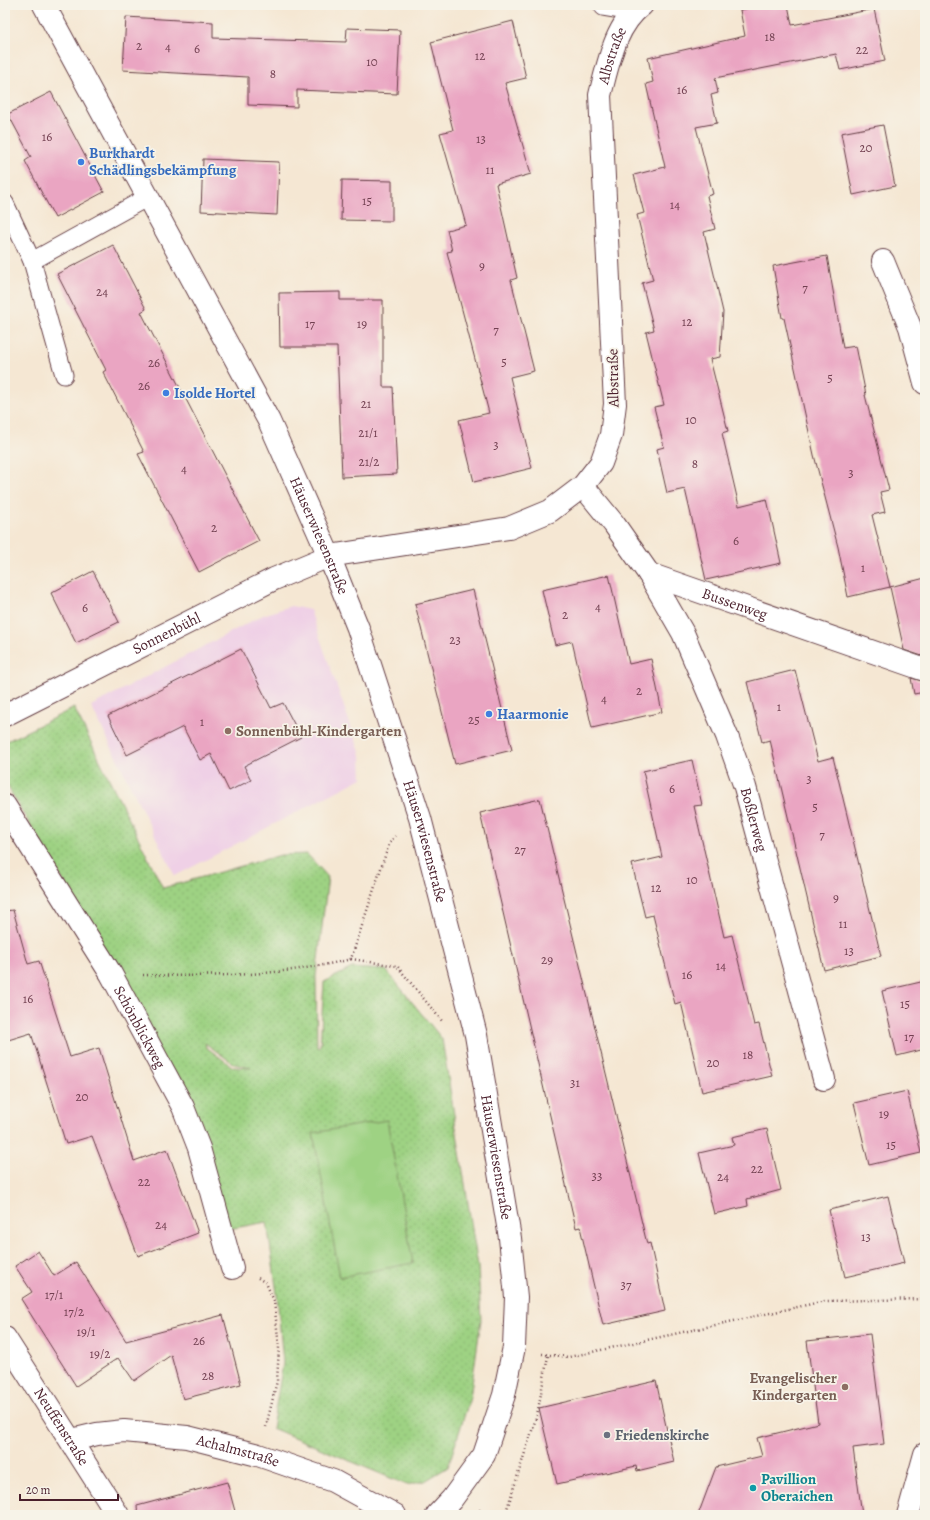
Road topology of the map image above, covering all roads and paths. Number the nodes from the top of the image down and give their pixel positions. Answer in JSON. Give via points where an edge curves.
{"nodes":[{"id":1,"x":44,"y":5,"type":"edge"},
{"id":2,"x":605,"y":5,"type":"edge"},
{"id":3,"x":639,"y":8,"type":"edge"},
{"id":4,"x":148,"y":196,"type":"junction"},
{"id":5,"x":5,"y":203,"type":"edge"},
{"id":6,"x":32,"y":261,"type":"junction"},
{"id":7,"x":883,"y":261,"type":"dead end"},
{"id":8,"x":64,"y":375,"type":"dead end"},
{"id":9,"x":925,"y":383,"type":"edge"},
{"id":10,"x":583,"y":486,"type":"junction"},
{"id":11,"x":330,"y":556,"type":"junction"},
{"id":12,"x":649,"y":574,"type":"junction"},
{"id":13,"x":925,"y":670,"type":"edge"},
{"id":14,"x":5,"y":715,"type":"edge"},
{"id":15,"x":5,"y":806,"type":"edge"},
{"id":16,"x":420,"y":818,"type":"junction"},
{"id":17,"x":351,"y":959,"type":"junction"},
{"id":18,"x":111,"y":974,"type":"junction"},
{"id":19,"x":476,"y":1035,"type":"junction"},
{"id":20,"x":824,"y":1079,"type":"dead end"},
{"id":21,"x":232,"y":1268,"type":"joint"},
{"id":22,"x":925,"y":1299,"type":"edge"},
{"id":23,"x":5,"y":1338,"type":"edge"},
{"id":24,"x":514,"y":1347,"type":"junction"},
{"id":25,"x":548,"y":1356,"type":"junction"},
{"id":26,"x":72,"y":1440,"type":"junction"},
{"id":27,"x":925,"y":1454,"type":"edge"},
{"id":28,"x":258,"y":1455,"type":"junction"},
{"id":29,"x":118,"y":1515,"type":"edge"},
{"id":30,"x":395,"y":1515,"type":"edge"},
{"id":31,"x":437,"y":1515,"type":"edge"},
{"id":32,"x":505,"y":1515,"type":"edge"},
{"id":33,"x":908,"y":1515,"type":"edge"}],
"edges":[{"from":1,"to":4,"type":"street","name":"Häuserwiesenstraße"},
{"from":2,"to":3,"type":"street"},
{"from":3,"to":10,"type":"street","name":"Albstraße","via":[[621,32],[609,60],[600,96],[615,404],[611,435],[601,463]]},
{"from":4,"to":6,"type":"lane"},
{"from":4,"to":11,"type":"street","name":"Häuserwiesenstraße","via":[[269,421]]},
{"from":5,"to":6,"type":"lane"},
{"from":6,"to":8,"type":"lane"},
{"from":7,"to":9,"type":"street","via":[[910,327]]},
{"from":10,"to":11,"type":"street","name":"Albstraße","via":[[550,511],[509,528]]},
{"from":10,"to":12,"type":"street"},
{"from":11,"to":14,"type":"street","name":"Sonnenbühl","via":[[274,579]]},
{"from":11,"to":16,"type":"street","name":"Häuserwiesenstraße","via":[[358,628]]},
{"from":12,"to":13,"type":"street","name":"Bussenweg"},
{"from":12,"to":20,"type":"street","name":"Boßlerweg","via":[[683,633],[743,780]]},
{"from":15,"to":18,"type":"street","name":"Schönblickweg"},
{"from":16,"to":17,"type":"path","via":[[401,828],[389,844]]},
{"from":16,"to":19,"type":"street","name":"Häuserwiesenstraße"},
{"from":17,"to":18,"type":"path","via":[[253,975]]},
{"from":17,"to":19,"type":"path","via":[[397,966],[446,1025],[461,1033]]},
{"from":18,"to":21,"type":"street","name":"Schönblickweg","via":[[183,1107],[199,1148]]},
{"from":19,"to":24,"type":"street","name":"Häuserwiesenstraße","via":[[510,1238],[516,1297]]},
{"from":21,"to":28,"type":"path","via":[[251,1273],[266,1283],[274,1301],[279,1347],[277,1381]]},
{"from":22,"to":25,"type":"path","via":[[825,1301],[569,1356]]},
{"from":23,"to":26,"type":"street","name":"Neuffenstraße"},
{"from":24,"to":25,"type":"path"},
{"from":24,"to":31,"type":"street","name":"Häuserwiesenstraße","via":[[504,1395],[484,1455]]},
{"from":25,"to":32,"type":"path","via":[[537,1415]]},
{"from":26,"to":28,"type":"street","name":"Achalmstraße","via":[[124,1431],[187,1437]]},
{"from":26,"to":29,"type":"street","name":"Neuffenstraße"},
{"from":27,"to":33,"type":"street"},
{"from":28,"to":30,"type":"street","name":"Achalmstraße","via":[[333,1481]]}]}
